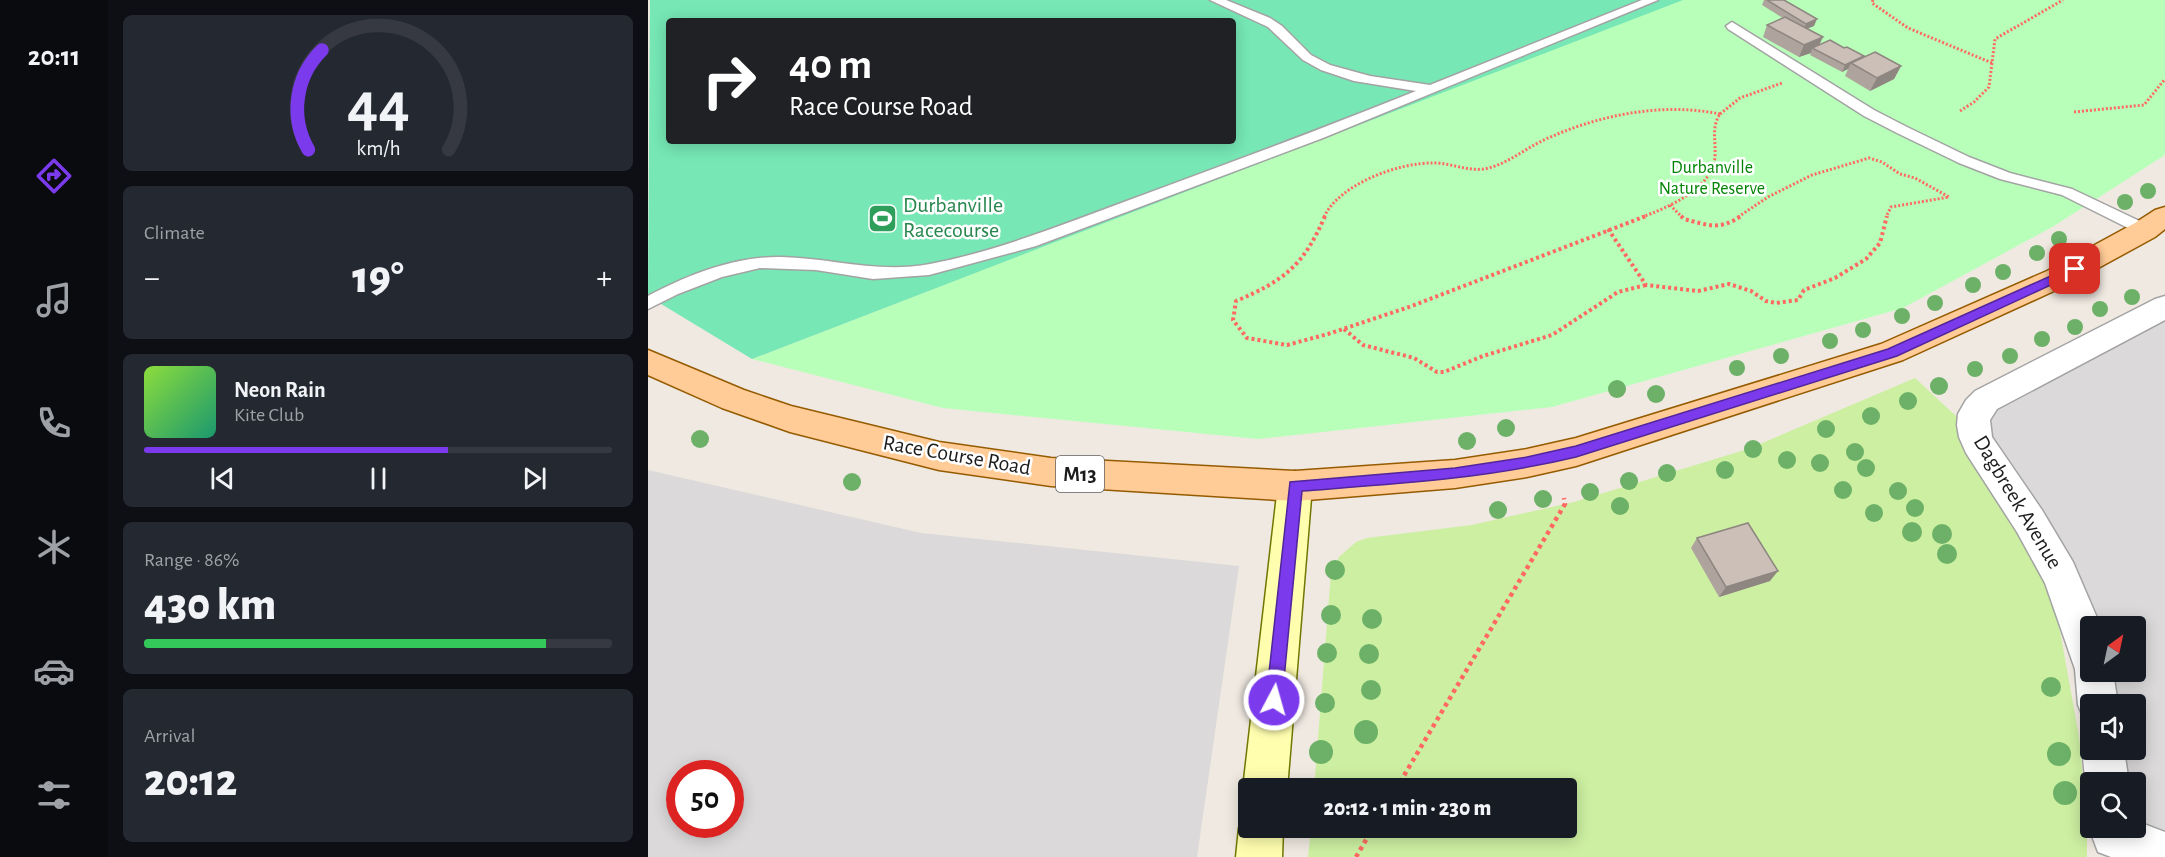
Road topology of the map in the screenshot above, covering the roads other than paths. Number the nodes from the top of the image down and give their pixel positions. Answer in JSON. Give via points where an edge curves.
{"nodes":[{"id":1,"x":1216,"y":0,"type":"edge"},
{"id":2,"x":1652,"y":0,"type":"edge"},
{"id":3,"x":1732,"y":26,"type":"dead end"},
{"id":4,"x":1432,"y":90,"type":"junction"},
{"id":5,"x":2155,"y":223,"type":"edge"},
{"id":6,"x":648,"y":303,"type":"edge"},
{"id":7,"x":2165,"y":307,"type":"edge"},
{"id":8,"x":648,"y":362,"type":"edge"},
{"id":9,"x":1295,"y":486,"type":"junction"},
{"id":10,"x":2080,"y":622,"type":"edge"},
{"id":11,"x":1266,"y":778,"type":"edge"},
{"id":12,"x":1261,"y":838,"type":"edge"},
{"id":13,"x":2114,"y":840,"type":"edge"},
{"id":14,"x":2165,"y":854,"type":"edge"},
{"id":15,"x":1259,"y":857,"type":"edge"}],
"edges":[{"from":1,"to":4,"type":"lane","via":[[1272,24],[1298,52],[1315,63],[1382,82]]},
{"from":2,"to":4,"type":"lane"},
{"from":3,"to":5,"type":"lane","via":[[1869,113],[1964,160]]},
{"from":4,"to":6,"type":"lane","via":[[1031,242],[929,270],[873,274],[816,265],[760,263],[719,272]]},
{"from":5,"to":9,"type":"main road","name":"Race Course Road","number":"M13","via":[[2057,278],[1892,352],[1576,452],[1455,474]]},
{"from":7,"to":10,"type":"street","name":"Dagbreek Avenue","via":[[1986,400],[1972,421],[1978,443],[2042,538],[2063,577]]},
{"from":8,"to":9,"type":"main road","name":"Race Course Road","number":"M13","via":[[790,419],[939,456],[1051,472]]},
{"from":9,"to":11,"type":"main road"},
{"from":12,"to":15,"type":"main road"},
{"from":13,"to":14,"type":"street"}]}
